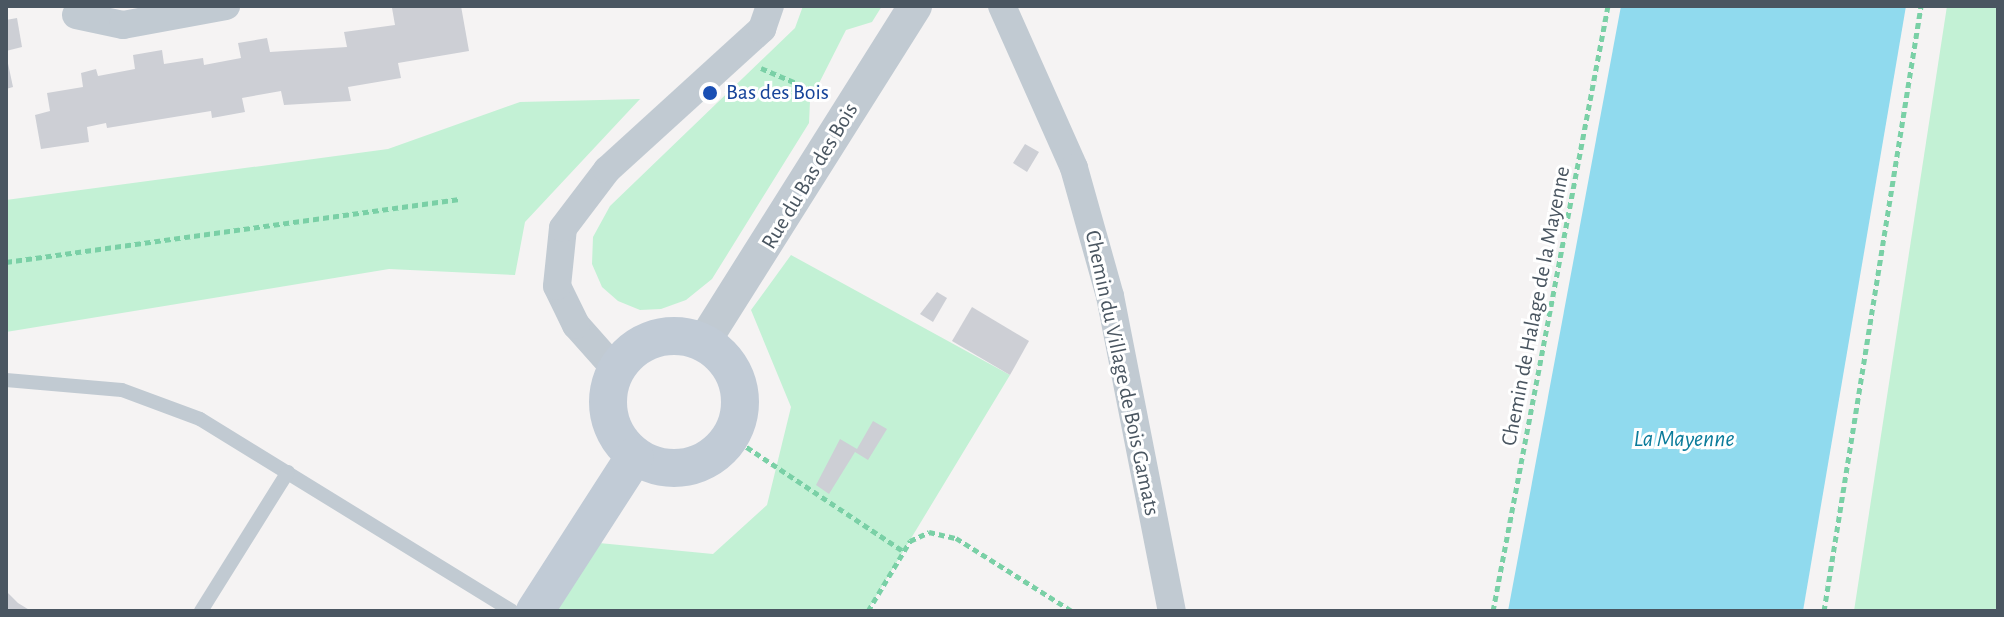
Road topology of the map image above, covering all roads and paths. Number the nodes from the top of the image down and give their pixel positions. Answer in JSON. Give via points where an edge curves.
{"nodes":[{"id":1,"x":226,"y":6,"type":"edge"},
{"id":2,"x":770,"y":6,"type":"edge"},
{"id":3,"x":915,"y":6,"type":"edge"},
{"id":4,"x":1002,"y":6,"type":"edge"},
{"id":5,"x":1608,"y":6,"type":"edge"},
{"id":6,"x":1921,"y":6,"type":"edge"},
{"id":7,"x":76,"y":15,"type":"dead end"},
{"id":8,"x":735,"y":56,"type":"junction"},
{"id":9,"x":851,"y":106,"type":"junction"},
{"id":10,"x":460,"y":199,"type":"dead end"},
{"id":11,"x":6,"y":262,"type":"edge"},
{"id":12,"x":703,"y":343,"type":"junction"},
{"id":13,"x":616,"y":370,"type":"junction"},
{"id":14,"x":6,"y":380,"type":"edge"},
{"id":15,"x":730,"y":436,"type":"junction"},
{"id":16,"x":635,"y":456,"type":"junction"},
{"id":17,"x":288,"y":472,"type":"junction"},
{"id":18,"x":903,"y":551,"type":"junction"},
{"id":19,"x":201,"y":611,"type":"edge"},
{"id":20,"x":512,"y":611,"type":"edge"},
{"id":21,"x":535,"y":611,"type":"edge"},
{"id":22,"x":868,"y":611,"type":"edge"},
{"id":23,"x":1072,"y":611,"type":"edge"},
{"id":24,"x":1172,"y":611,"type":"edge"},
{"id":25,"x":1493,"y":611,"type":"edge"},
{"id":26,"x":1824,"y":611,"type":"edge"}],
"edges":[{"from":1,"to":7,"type":"street","via":[[123,25]]},
{"from":2,"to":8,"type":"street","via":[[762,29]]},
{"from":3,"to":9,"type":"street","name":"Rue du Bas des Bois"},
{"from":4,"to":24,"type":"street","name":"Chemin du Village de Bois Gamats","via":[[1074,168],[1102,267]]},
{"from":5,"to":25,"type":"path","name":"Chemin de Halage de la Mayenne"},
{"from":6,"to":26,"type":"path"},
{"from":8,"to":9,"type":"path"},
{"from":8,"to":13,"type":"street","via":[[607,170],[563,228],[557,286],[576,325]]},
{"from":9,"to":12,"type":"street","name":"Rue du Bas des Bois"},
{"from":10,"to":11,"type":"path"},
{"from":12,"to":13,"type":"main road","via":[[684,337],[654,340],[628,354]]},
{"from":12,"to":15,"type":"main road","via":[[721,356],[739,394]]},
{"from":13,"to":16,"type":"main road","via":[[609,388],[612,426]]},
{"from":14,"to":17,"type":"lane","via":[[122,390],[200,419]]},
{"from":15,"to":16,"type":"main road","via":[[697,464],[654,466]]},
{"from":15,"to":18,"type":"path"},
{"from":16,"to":21,"type":"main road"},
{"from":17,"to":19,"type":"lane"},
{"from":17,"to":20,"type":"lane"},
{"from":18,"to":22,"type":"path"},
{"from":18,"to":23,"type":"path","via":[[918,535],[942,532]]}]}
